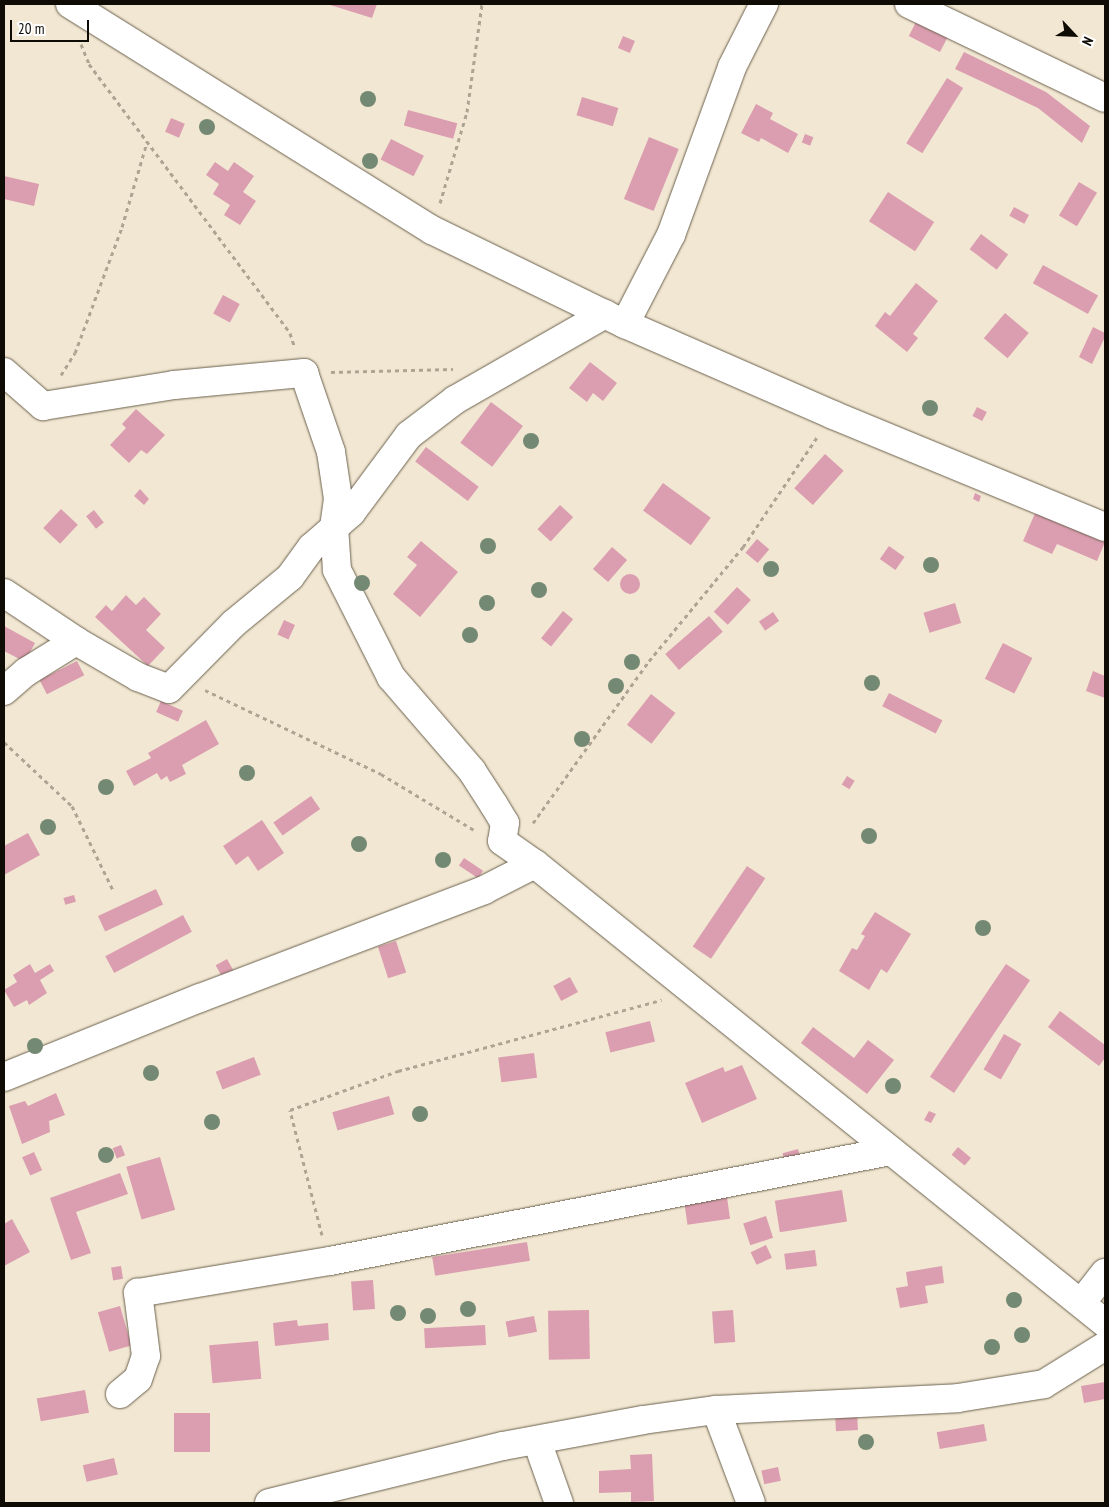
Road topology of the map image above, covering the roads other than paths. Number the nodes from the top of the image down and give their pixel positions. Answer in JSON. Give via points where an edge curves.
{"nodes":[{"id":1,"x":70,"y":4,"type":"edge"},
{"id":2,"x":764,"y":4,"type":"edge"},
{"id":3,"x":909,"y":4,"type":"edge"},
{"id":4,"x":1105,"y":98,"type":"edge"},
{"id":5,"x":615,"y":319,"type":"junction"},
{"id":6,"x":4,"y":372,"type":"edge"},
{"id":7,"x":334,"y":527,"type":"junction"},
{"id":8,"x":1105,"y":527,"type":"edge"},
{"id":9,"x":4,"y":593,"type":"edge"},
{"id":10,"x":76,"y":641,"type":"junction"},
{"id":11,"x":4,"y":691,"type":"edge"},
{"id":12,"x":518,"y":852,"type":"junction"},
{"id":13,"x":4,"y":1078,"type":"edge"},
{"id":14,"x":890,"y":1150,"type":"junction"},
{"id":15,"x":1105,"y":1273,"type":"edge"},
{"id":16,"x":1082,"y":1302,"type":"junction"},
{"id":17,"x":1105,"y":1323,"type":"edge"},
{"id":18,"x":1105,"y":1346,"type":"edge"},
{"id":19,"x":120,"y":1394,"type":"dead end"},
{"id":20,"x":716,"y":1410,"type":"junction"},
{"id":21,"x":537,"y":1441,"type":"junction"},
{"id":22,"x":283,"y":1502,"type":"edge"},
{"id":23,"x":559,"y":1503,"type":"edge"},
{"id":24,"x":751,"y":1503,"type":"edge"}],
"edges":[{"from":1,"to":5,"type":"street","via":[[432,230]]},
{"from":2,"to":5,"type":"street","via":[[732,67],[671,235]]},
{"from":3,"to":4,"type":"street"},
{"from":5,"to":7,"type":"street","via":[[455,400],[409,435],[351,513]]},
{"from":5,"to":8,"type":"street","via":[[832,415]]},
{"from":6,"to":7,"type":"street","via":[[42,406],[174,385],[304,373],[331,452],[338,499]]},
{"from":7,"to":10,"type":"street","via":[[312,547],[290,577],[233,624],[170,689],[138,677]]},
{"from":7,"to":12,"type":"street","via":[[338,570],[391,677],[472,771],[505,823]]},
{"from":9,"to":10,"type":"street"},
{"from":10,"to":11,"type":"street","via":[[26,672]]},
{"from":12,"to":13,"type":"street","via":[[484,890],[200,998]]},
{"from":12,"to":14,"type":"street"},
{"from":14,"to":16,"type":"street"},
{"from":14,"to":19,"type":"street","via":[[330,1261],[138,1293],[146,1356],[138,1379]]},
{"from":15,"to":16,"type":"street"},
{"from":16,"to":17,"type":"street"},
{"from":18,"to":20,"type":"street","via":[[1044,1384],[958,1398]]},
{"from":20,"to":21,"type":"street","via":[[643,1420]]},
{"from":20,"to":24,"type":"street"},
{"from":21,"to":22,"type":"street","via":[[368,1477]]},
{"from":21,"to":23,"type":"street"}]}
